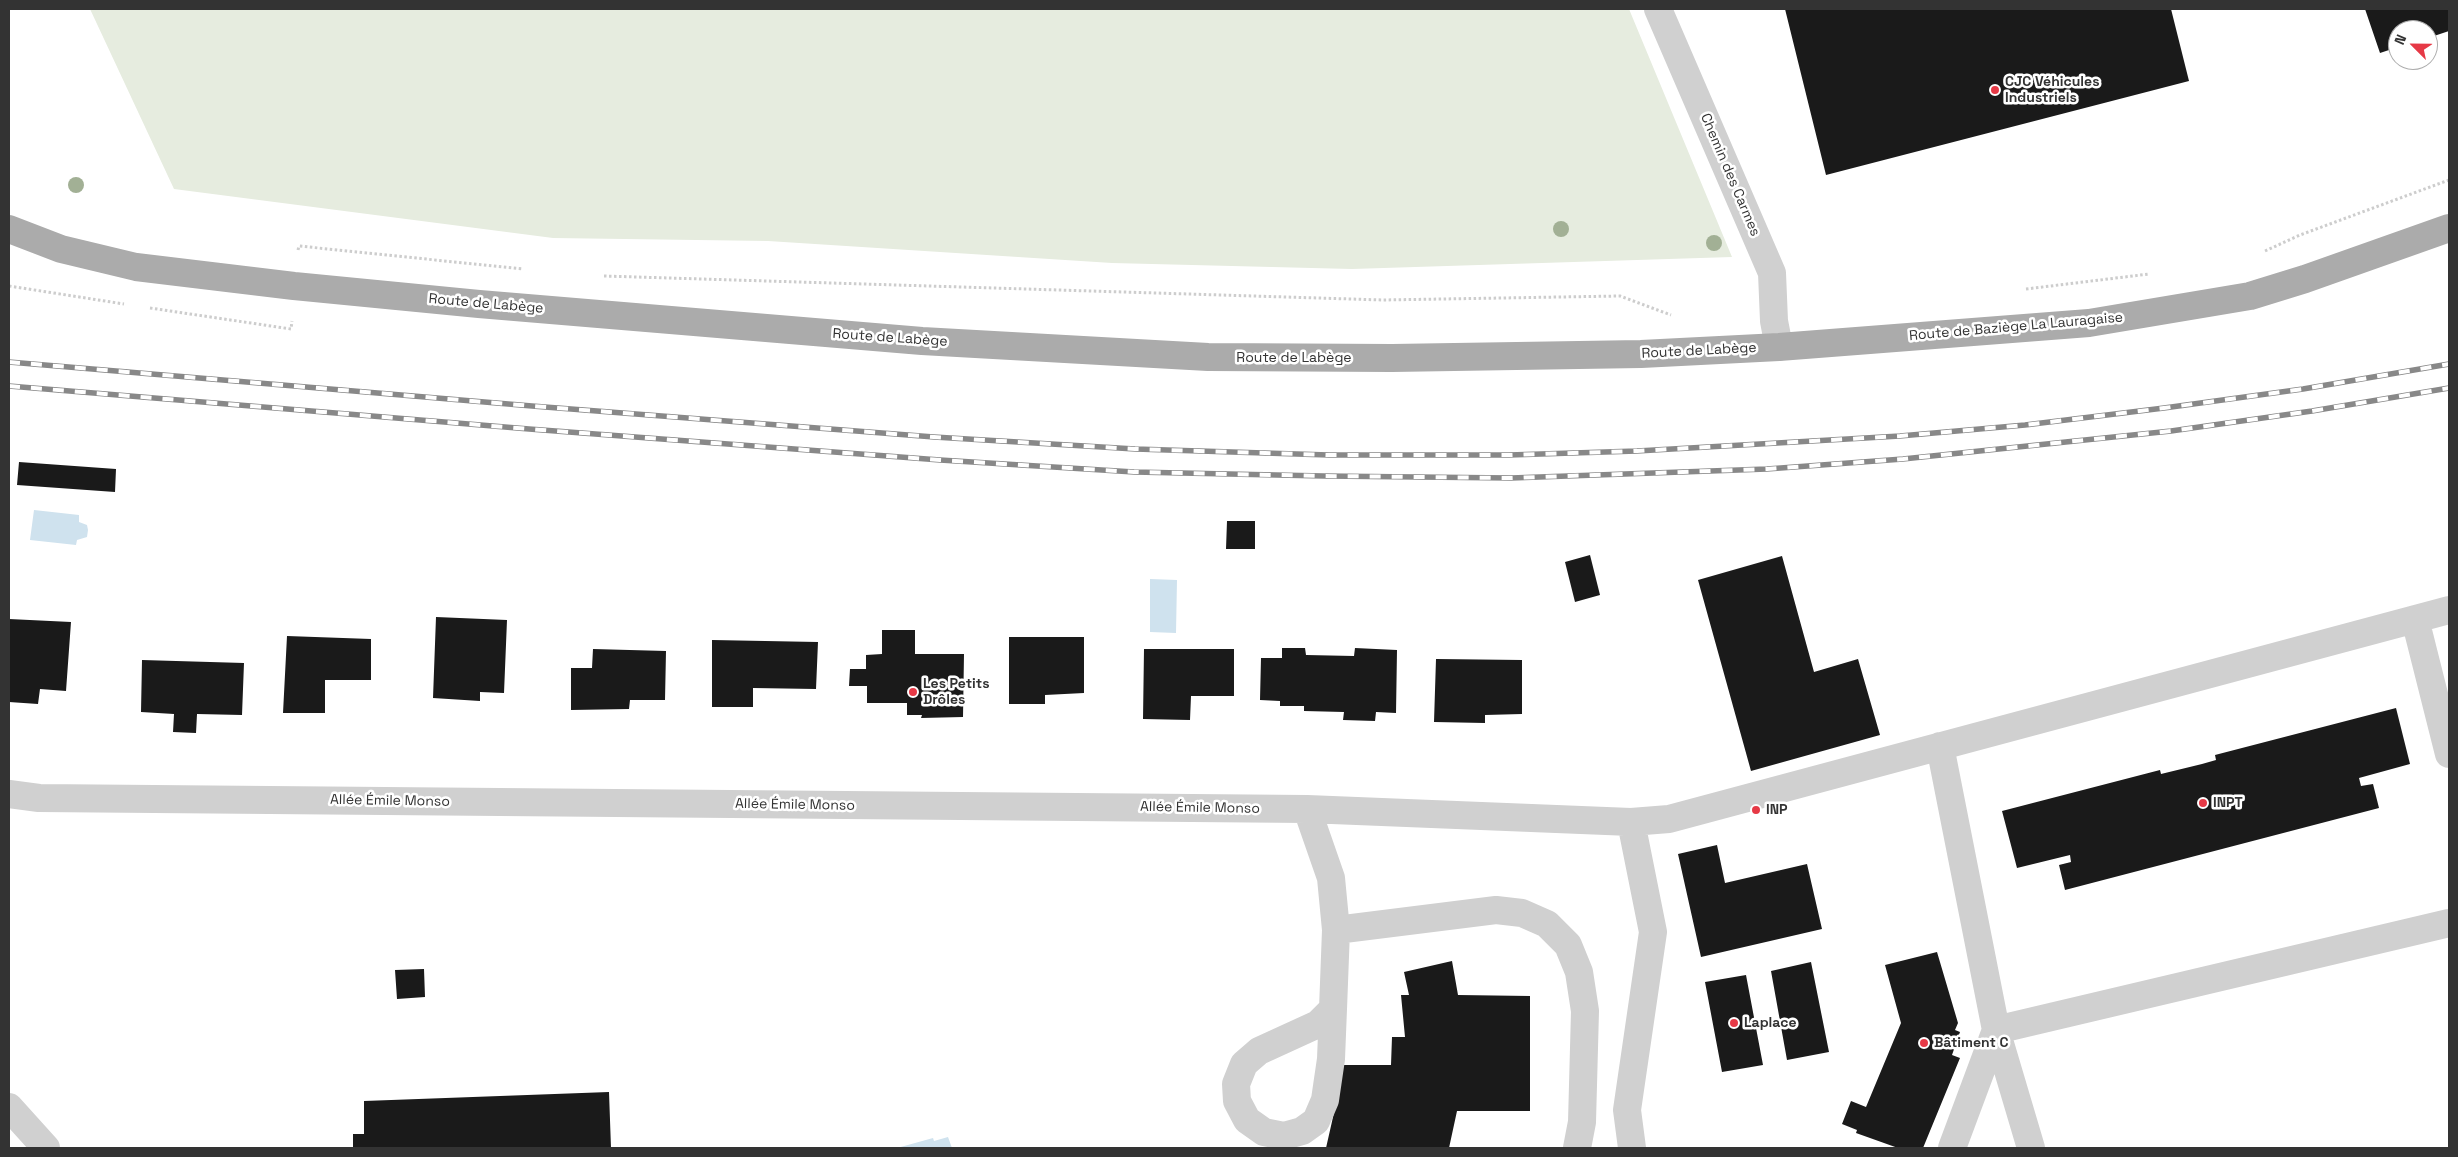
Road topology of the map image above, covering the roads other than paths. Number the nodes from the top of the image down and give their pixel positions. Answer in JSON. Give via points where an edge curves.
{"nodes":[{"id":1,"x":1658,"y":9,"type":"edge"},
{"id":2,"x":2449,"y":228,"type":"edge"},
{"id":3,"x":9,"y":230,"type":"edge"},
{"id":4,"x":1779,"y":347,"type":"junction"},
{"id":5,"x":2449,"y":610,"type":"edge"},
{"id":6,"x":2416,"y":619,"type":"junction"},
{"id":7,"x":1940,"y":746,"type":"junction"},
{"id":8,"x":2449,"y":754,"type":"edge"},
{"id":9,"x":9,"y":794,"type":"edge"},
{"id":10,"x":1307,"y":809,"type":"junction"},
{"id":11,"x":1631,"y":822,"type":"junction"},
{"id":12,"x":2449,"y":922,"type":"edge"},
{"id":13,"x":1336,"y":930,"type":"junction"},
{"id":14,"x":1333,"y":1010,"type":"junction"},
{"id":15,"x":1996,"y":1030,"type":"junction"},
{"id":16,"x":9,"y":1107,"type":"edge"},
{"id":17,"x":46,"y":1148,"type":"edge"},
{"id":18,"x":1577,"y":1148,"type":"edge"},
{"id":19,"x":1632,"y":1148,"type":"edge"},
{"id":20,"x":1952,"y":1148,"type":"edge"},
{"id":21,"x":2030,"y":1148,"type":"edge"}],
"edges":[{"from":1,"to":4,"type":"street","name":"Chemin des Carmes","via":[[1772,273],[1774,321]]},
{"from":2,"to":4,"type":"main road","name":"Route de Baziège La Lauragaise","via":[[2250,296],[2089,323]]},
{"from":3,"to":4,"type":"main road","name":"Route de Labège","via":[[61,249],[136,267],[294,286],[922,341],[1208,357],[1507,357]]},
{"from":5,"to":6,"type":"street","name":"Allée Émile Monso"},
{"from":6,"to":7,"type":"street","name":"Allée Émile Monso"},
{"from":6,"to":8,"type":"street"},
{"from":7,"to":11,"type":"street","name":"Allée Émile Monso","via":[[1669,819]]},
{"from":7,"to":15,"type":"street"},
{"from":9,"to":10,"type":"street","name":"Allée Émile Monso","via":[[39,798]]},
{"from":10,"to":11,"type":"street","name":"Allée Émile Monso"},
{"from":10,"to":13,"type":"street","via":[[1331,878]]},
{"from":11,"to":19,"type":"street","via":[[1653,932],[1627,1110]]},
{"from":12,"to":15,"type":"street"},
{"from":13,"to":14,"type":"street"},
{"from":13,"to":18,"type":"street","via":[[1496,910],[1522,913],[1547,924],[1568,945],[1579,972],[1585,1011],[1582,1122]]},
{"from":14,"to":14,"type":"street","via":[[1326,1092],[1316,1120],[1302,1131],[1284,1136],[1264,1132],[1247,1120],[1237,1101],[1236,1084],[1244,1064],[1260,1051],[1318,1024]]},
{"from":15,"to":20,"type":"street"},
{"from":15,"to":21,"type":"street"},
{"from":16,"to":17,"type":"street"}]}
